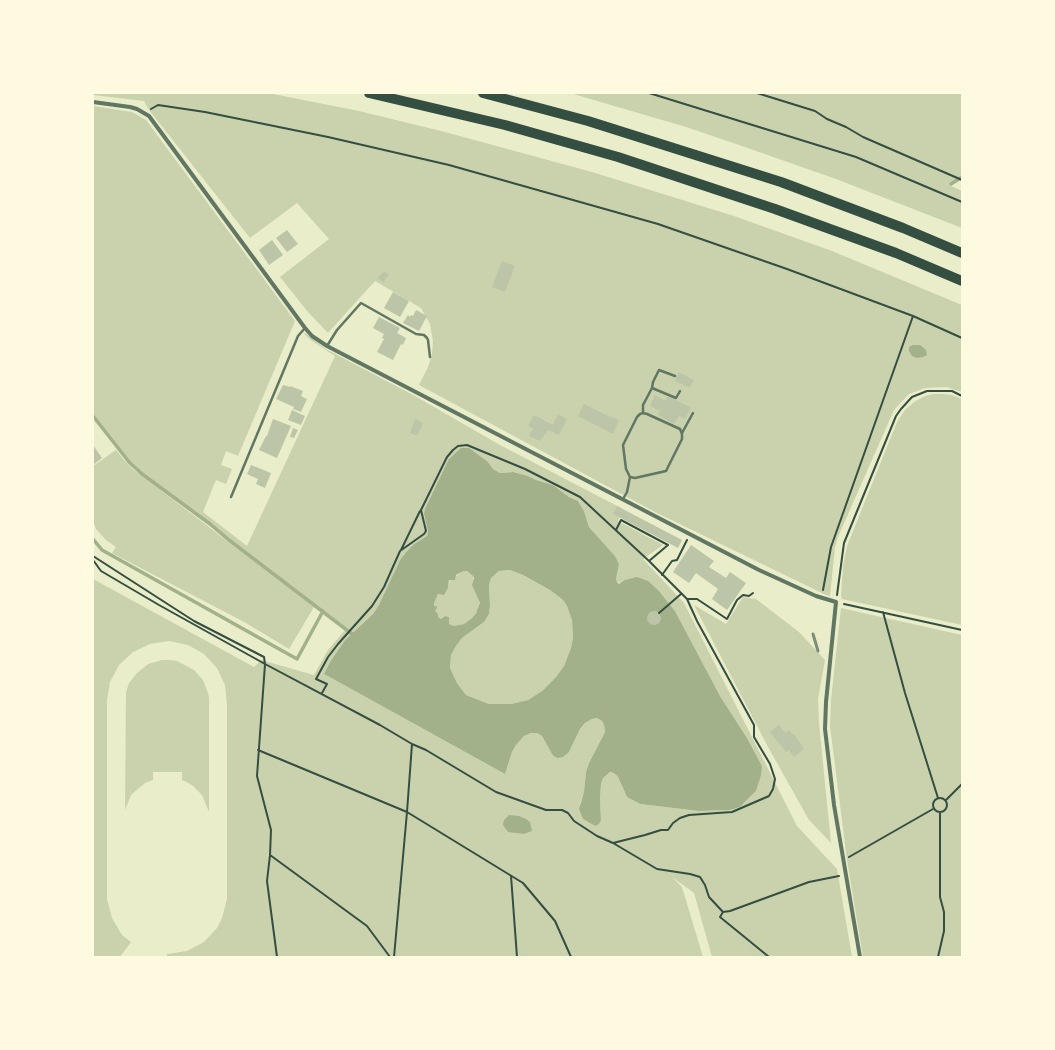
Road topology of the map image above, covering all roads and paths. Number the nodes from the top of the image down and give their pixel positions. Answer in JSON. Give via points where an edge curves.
{"nodes":[{"id":1,"x":369,"y":93,"type":"edge"},
{"id":2,"x":484,"y":93,"type":"edge"},
{"id":3,"x":649,"y":93,"type":"edge"},
{"id":4,"x":757,"y":93,"type":"edge"},
{"id":5,"x":93,"y":102,"type":"edge"},
{"id":6,"x":144,"y":112,"type":"junction"},
{"id":7,"x":961,"y":179,"type":"edge"},
{"id":8,"x":962,"y":202,"type":"edge"},
{"id":9,"x":962,"y":253,"type":"edge"},
{"id":10,"x":962,"y":282,"type":"edge"},
{"id":11,"x":913,"y":316,"type":"junction"},
{"id":12,"x":305,"y":328,"type":"junction"},
{"id":13,"x":962,"y":338,"type":"edge"},
{"id":14,"x":327,"y":346,"type":"junction"},
{"id":15,"x":430,"y":357,"type":"dead end"},
{"id":16,"x":674,"y":376,"type":"dead end"},
{"id":17,"x":652,"y":388,"type":"junction"},
{"id":18,"x":680,"y":391,"type":"dead end"},
{"id":19,"x":962,"y":396,"type":"edge"},
{"id":20,"x":643,"y":413,"type":"junction"},
{"id":21,"x":693,"y":413,"type":"dead end"},
{"id":22,"x":682,"y":434,"type":"junction"},
{"id":23,"x":630,"y":477,"type":"junction"},
{"id":24,"x":231,"y":497,"type":"dead end"},
{"id":25,"x":623,"y":500,"type":"junction"},
{"id":26,"x":421,"y":510,"type":"junction"},
{"id":27,"x":616,"y":530,"type":"junction"},
{"id":28,"x":689,"y":535,"type":"junction"},
{"id":29,"x":400,"y":551,"type":"junction"},
{"id":30,"x":93,"y":556,"type":"edge"},
{"id":31,"x":93,"y":560,"type":"edge"},
{"id":32,"x":649,"y":561,"type":"junction"},
{"id":33,"x":662,"y":575,"type":"junction"},
{"id":34,"x":753,"y":593,"type":"dead end"},
{"id":35,"x":681,"y":594,"type":"junction"},
{"id":36,"x":687,"y":599,"type":"junction"},
{"id":37,"x":822,"y":599,"type":"junction"},
{"id":38,"x":836,"y":602,"type":"junction"},
{"id":39,"x":884,"y":612,"type":"junction"},
{"id":40,"x":659,"y":613,"type":"dead end"},
{"id":41,"x":962,"y":630,"type":"edge"},
{"id":42,"x":265,"y":664,"type":"junction"},
{"id":43,"x":322,"y":693,"type":"junction"},
{"id":44,"x":412,"y":744,"type":"junction"},
{"id":45,"x":258,"y":750,"type":"junction"},
{"id":46,"x":962,"y":784,"type":"edge"},
{"id":47,"x":938,"y":798,"type":"junction"},
{"id":48,"x":946,"y":800,"type":"junction"},
{"id":49,"x":933,"y":809,"type":"junction"},
{"id":50,"x":407,"y":812,"type":"junction"},
{"id":51,"x":940,"y":813,"type":"junction"},
{"id":52,"x":613,"y":843,"type":"junction"},
{"id":53,"x":270,"y":855,"type":"junction"},
{"id":54,"x":844,"y":859,"type":"junction"},
{"id":55,"x":847,"y":875,"type":"junction"},
{"id":56,"x":511,"y":876,"type":"junction"},
{"id":57,"x":723,"y":912,"type":"junction"},
{"id":58,"x":277,"y":957,"type":"edge"},
{"id":59,"x":390,"y":957,"type":"edge"},
{"id":60,"x":394,"y":957,"type":"edge"},
{"id":61,"x":516,"y":957,"type":"edge"},
{"id":62,"x":571,"y":957,"type":"edge"},
{"id":63,"x":769,"y":957,"type":"edge"},
{"id":64,"x":860,"y":957,"type":"edge"},
{"id":65,"x":938,"y":957,"type":"edge"}],
"edges":[{"from":1,"to":10,"type":"highway","via":[[505,125],[618,157],[775,209],[896,253]]},
{"from":2,"to":9,"type":"highway","via":[[595,123],[781,182]]},
{"from":3,"to":8,"type":"path","via":[[856,157]]},
{"from":4,"to":7,"type":"path","via":[[815,111],[863,137]]},
{"from":5,"to":6,"type":"street","via":[[130,107]]},
{"from":6,"to":11,"type":"path","via":[[158,105],[205,112],[449,165],[658,224]]},
{"from":6,"to":12,"type":"street"},
{"from":11,"to":13,"type":"path"},
{"from":11,"to":37,"type":"path","via":[[830,547]]},
{"from":12,"to":14,"type":"street"},
{"from":12,"to":24,"type":"lane","via":[[298,336]]},
{"from":14,"to":15,"type":"lane","via":[[337,330],[362,303],[416,334],[424,335],[428,340]]},
{"from":14,"to":25,"type":"street"},
{"from":16,"to":17,"type":"lane","via":[[659,370]]},
{"from":17,"to":18,"type":"lane","via":[[676,398]]},
{"from":17,"to":20,"type":"lane","via":[[643,405]]},
{"from":19,"to":38,"type":"path","via":[[945,390],[927,391],[912,397],[896,416],[844,543]]},
{"from":20,"to":22,"type":"lane","via":[[680,430]]},
{"from":20,"to":23,"type":"lane","via":[[637,417],[624,445],[626,469]]},
{"from":21,"to":22,"type":"lane"},
{"from":22,"to":23,"type":"lane","via":[[666,471]]},
{"from":23,"to":25,"type":"lane"},
{"from":25,"to":28,"type":"street"},
{"from":26,"to":27,"type":"path","via":[[447,457],[458,446],[467,445],[525,469],[580,497]]},
{"from":26,"to":29,"type":"path"},
{"from":26,"to":29,"type":"path","via":[[426,531]]},
{"from":27,"to":32,"type":"path"},
{"from":27,"to":32,"type":"path","via":[[621,520],[668,545]]},
{"from":28,"to":33,"type":"path","via":[[676,560],[672,561]]},
{"from":28,"to":37,"type":"street"},
{"from":29,"to":43,"type":"path","via":[[384,587],[372,606],[338,644],[316,679],[327,684]]},
{"from":30,"to":42,"type":"path","via":[[194,621],[264,656]]},
{"from":31,"to":42,"type":"path","via":[[101,571]]},
{"from":32,"to":33,"type":"path"},
{"from":33,"to":35,"type":"path"},
{"from":34,"to":36,"type":"path","via":[[749,596],[743,595],[737,600],[726,618],[697,599]]},
{"from":35,"to":36,"type":"path"},
{"from":35,"to":40,"type":"path"},
{"from":36,"to":52,"type":"path","via":[[754,725],[754,736],[770,764],[774,779],[772,789],[769,796],[732,812],[689,815],[673,823],[668,830]]},
{"from":37,"to":38,"type":"street"},
{"from":38,"to":39,"type":"path"},
{"from":38,"to":54,"type":"street","via":[[825,729],[834,805]]},
{"from":39,"to":41,"type":"path"},
{"from":39,"to":47,"type":"path","via":[[905,693]]},
{"from":42,"to":43,"type":"path"},
{"from":42,"to":45,"type":"path"},
{"from":43,"to":44,"type":"path"},
{"from":44,"to":50,"type":"path"},
{"from":44,"to":52,"type":"path","via":[[496,792],[546,810],[562,810],[579,825]]},
{"from":45,"to":50,"type":"path"},
{"from":45,"to":53,"type":"path","via":[[257,776],[271,830]]},
{"from":46,"to":48,"type":"path"},
{"from":47,"to":48,"type":"path"},
{"from":47,"to":49,"type":"path"},
{"from":48,"to":51,"type":"path","via":[[947,807]]},
{"from":49,"to":51,"type":"path"},
{"from":49,"to":54,"type":"path"},
{"from":50,"to":56,"type":"path"},
{"from":50,"to":60,"type":"path"},
{"from":51,"to":65,"type":"path","via":[[940,897],[944,912],[944,931]]},
{"from":52,"to":57,"type":"path","via":[[657,870],[700,877],[709,897]]},
{"from":53,"to":58,"type":"path","via":[[267,880]]},
{"from":53,"to":59,"type":"path","via":[[367,926]]},
{"from":54,"to":55,"type":"street"},
{"from":55,"to":57,"type":"path","via":[[809,882]]},
{"from":55,"to":64,"type":"street"},
{"from":56,"to":61,"type":"path"},
{"from":56,"to":62,"type":"path","via":[[523,883],[555,921]]},
{"from":57,"to":63,"type":"path","via":[[720,917]]}]}
